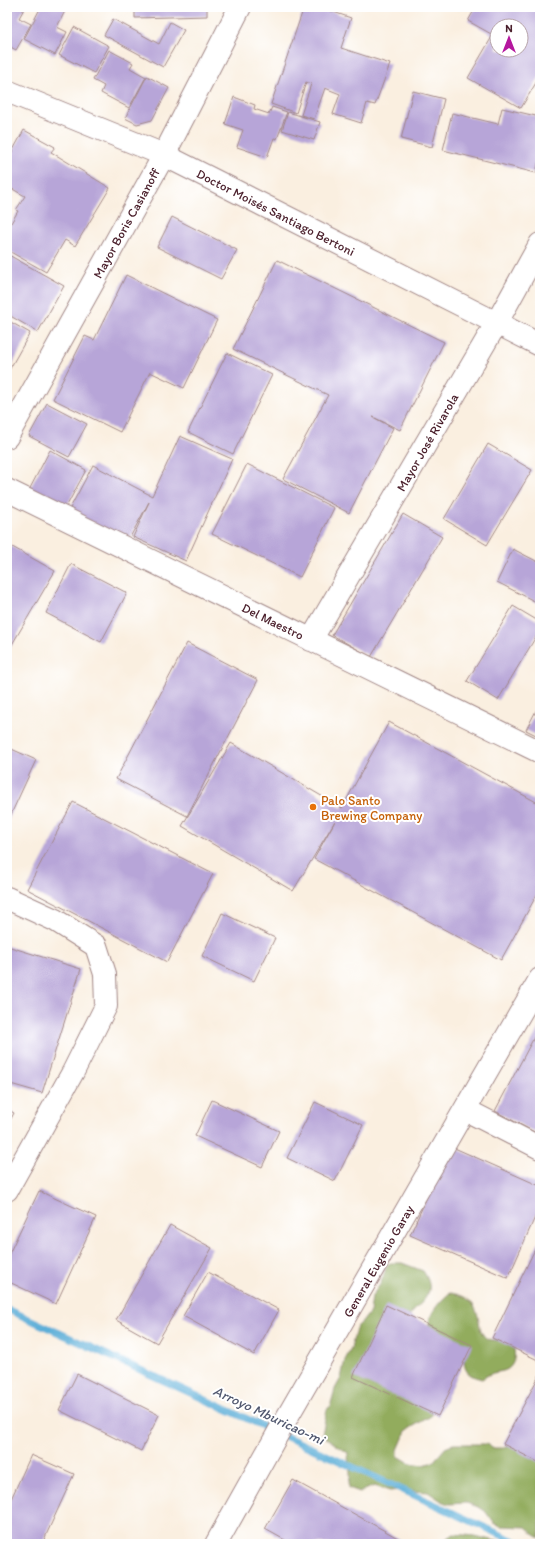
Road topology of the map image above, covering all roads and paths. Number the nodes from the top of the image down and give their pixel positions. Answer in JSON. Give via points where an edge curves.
{"nodes":[{"id":1,"x":240,"y":7,"type":"edge"},
{"id":2,"x":7,"y":91,"type":"edge"},
{"id":3,"x":164,"y":155,"type":"junction"},
{"id":4,"x":540,"y":244,"type":"edge"},
{"id":5,"x":496,"y":324,"type":"junction"},
{"id":6,"x":540,"y":345,"type":"edge"},
{"id":7,"x":7,"y":437,"type":"edge"},
{"id":8,"x":7,"y":490,"type":"edge"},
{"id":9,"x":311,"y":640,"type":"junction"},
{"id":10,"x":540,"y":752,"type":"edge"},
{"id":11,"x":7,"y":898,"type":"edge"},
{"id":12,"x":540,"y":979,"type":"edge"},
{"id":13,"x":466,"y":1110,"type":"junction"},
{"id":14,"x":540,"y":1148,"type":"edge"},
{"id":15,"x":7,"y":1190,"type":"edge"},
{"id":16,"x":216,"y":1544,"type":"edge"}],
"edges":[{"from":1,"to":3,"type":"street","name":"Mayor Boris Casianoff"},
{"from":2,"to":3,"type":"street","name":"Doctor Moisés Santiago Bertoni"},
{"from":3,"to":5,"type":"street","name":"Doctor Moisés Santiago Bertoni"},
{"from":3,"to":7,"type":"street","name":"Mayor Boris Casianoff"},
{"from":4,"to":5,"type":"street","name":"Mayor José Rivarola"},
{"from":5,"to":6,"type":"street","name":"Doctor Moisés Santiago Bertoni"},
{"from":5,"to":9,"type":"street","name":"Mayor José Rivarola"},
{"from":8,"to":9,"type":"street","name":"Del Maestro"},
{"from":9,"to":10,"type":"street","name":"Del Maestro"},
{"from":11,"to":15,"type":"street","via":[[55,920],[96,946],[105,974],[106,1006],[73,1072]]},
{"from":12,"to":13,"type":"street","name":"General Eugenio Garay"},
{"from":13,"to":14,"type":"street"},
{"from":13,"to":16,"type":"street","name":"General Eugenio Garay"}]}
